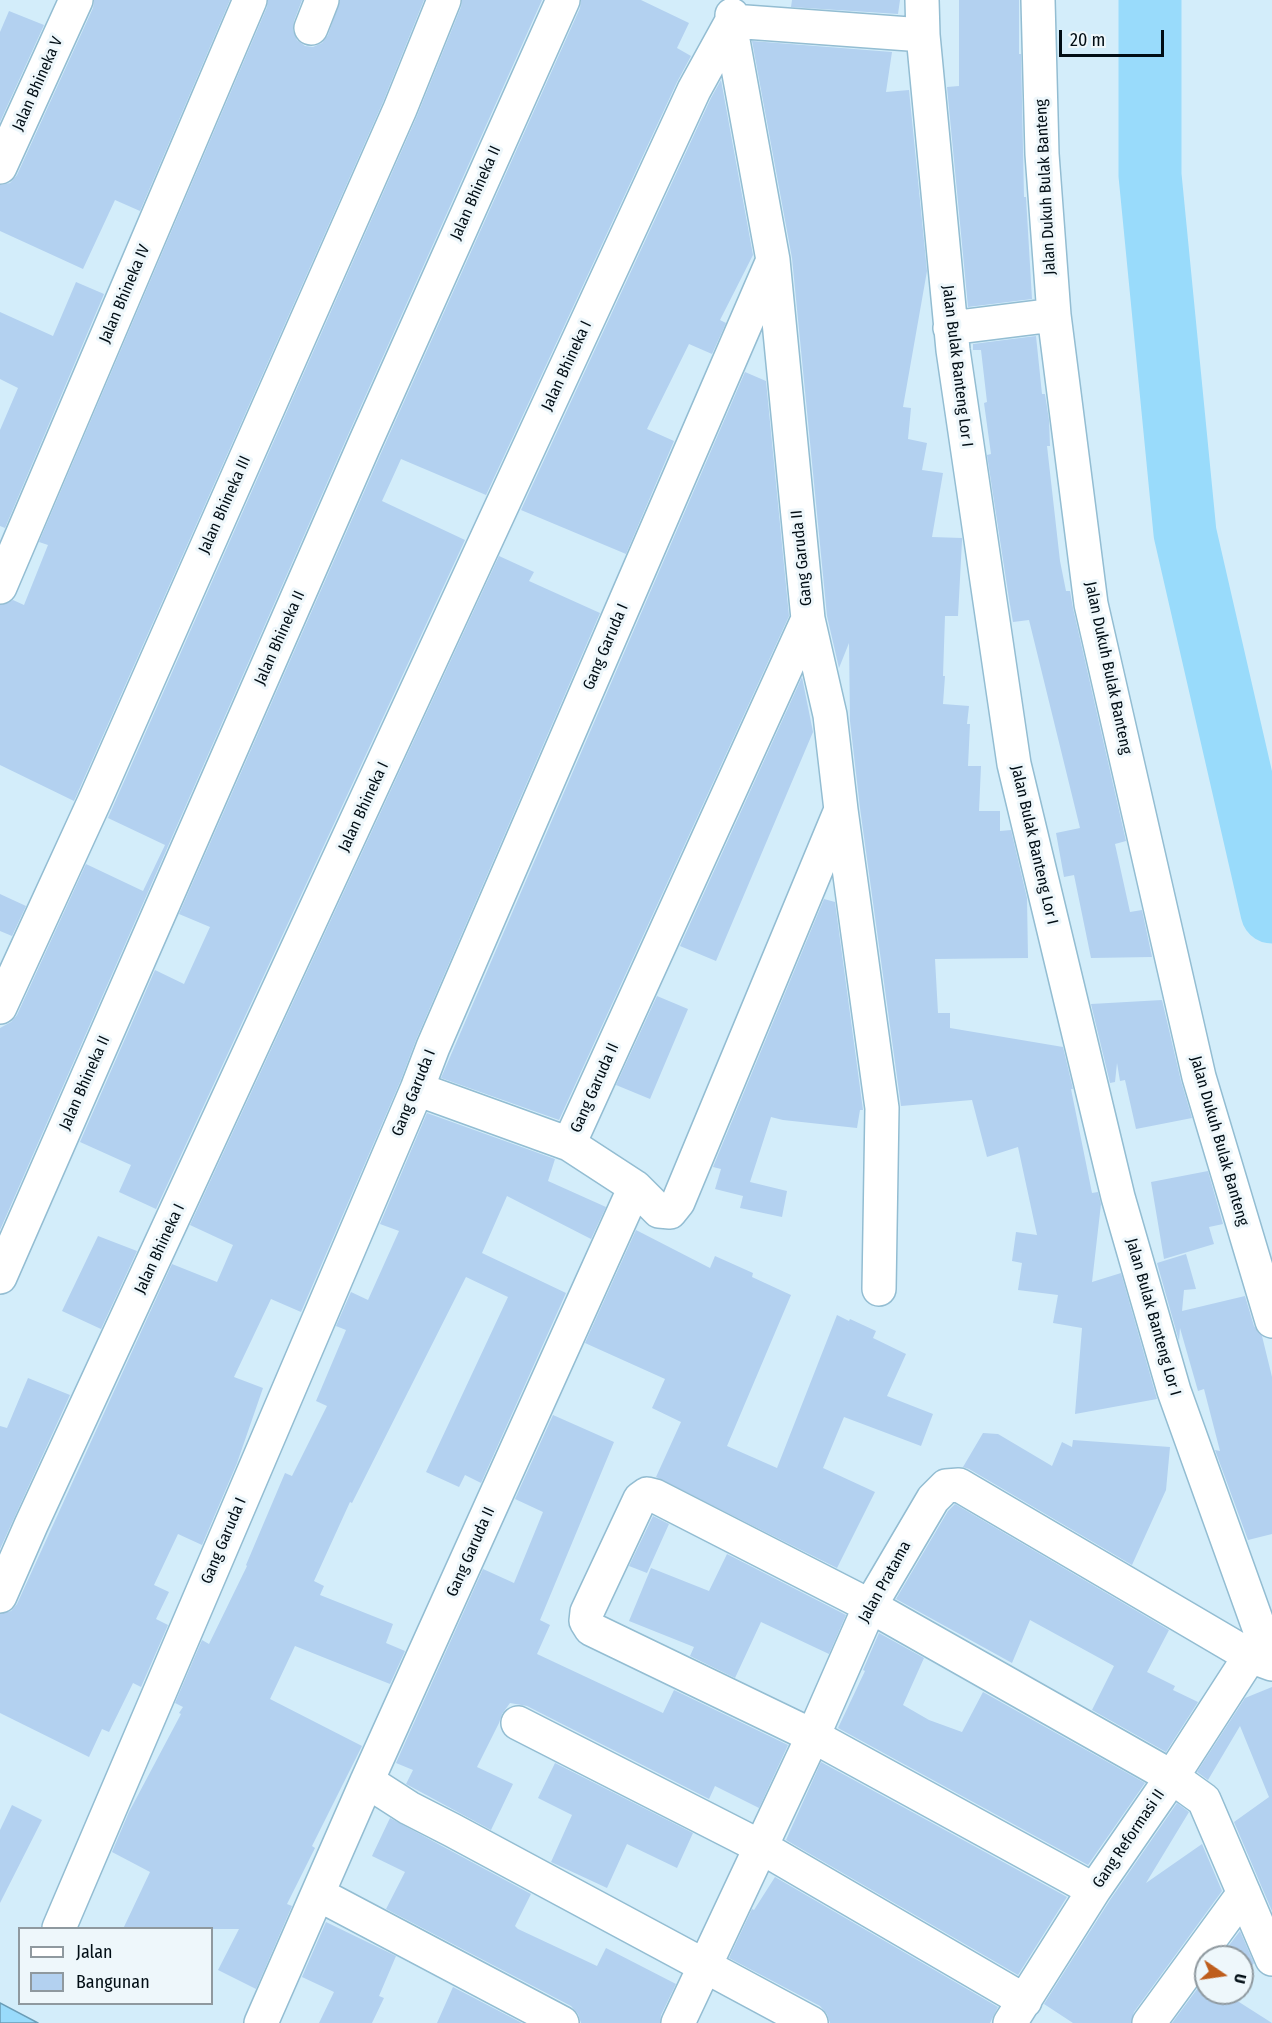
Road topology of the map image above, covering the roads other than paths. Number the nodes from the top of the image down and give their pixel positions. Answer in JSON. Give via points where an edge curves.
{"nodes":[{"id":1,"x":76,"y":0,"type":"edge"},
{"id":2,"x":250,"y":0,"type":"edge"},
{"id":3,"x":444,"y":0,"type":"edge"},
{"id":4,"x":563,"y":0,"type":"edge"},
{"id":5,"x":922,"y":0,"type":"edge"},
{"id":6,"x":1038,"y":0,"type":"edge"},
{"id":7,"x":732,"y":11,"type":"edge"},
{"id":8,"x":923,"y":35,"type":"junction"},
{"id":9,"x":0,"y":167,"type":"edge"},
{"id":10,"x":773,"y":260,"type":"junction"},
{"id":11,"x":1054,"y":315,"type":"junction"},
{"id":12,"x":950,"y":328,"type":"junction"},
{"id":13,"x":0,"y":587,"type":"edge"},
{"id":14,"x":808,"y":619,"type":"junction"},
{"id":15,"x":841,"y":810,"type":"junction"},
{"id":16,"x":0,"y":1006,"type":"edge"},
{"id":17,"x":417,"y":1089,"type":"junction"},
{"id":18,"x":569,"y":1144,"type":"junction"},
{"id":19,"x":635,"y":1187,"type":"junction"},
{"id":20,"x":0,"y":1277,"type":"edge"},
{"id":21,"x":879,"y":1289,"type":"dead end"},
{"id":22,"x":1272,"y":1321,"type":"edge"},
{"id":23,"x":0,"y":1596,"type":"edge"},
{"id":24,"x":870,"y":1606,"type":"junction"},
{"id":25,"x":1265,"y":1661,"type":"edge"},
{"id":26,"x":518,"y":1723,"type":"dead end"},
{"id":27,"x":813,"y":1736,"type":"junction"},
{"id":28,"x":1172,"y":1777,"type":"junction"},
{"id":29,"x":368,"y":1781,"type":"junction"},
{"id":30,"x":761,"y":1847,"type":"junction"},
{"id":31,"x":1094,"y":1890,"type":"junction"},
{"id":32,"x":1244,"y":1893,"type":"junction"},
{"id":33,"x":318,"y":1894,"type":"junction"},
{"id":34,"x":60,"y":1927,"type":"edge"},
{"id":35,"x":1272,"y":1959,"type":"edge"},
{"id":36,"x":705,"y":1966,"type":"junction"},
{"id":37,"x":1017,"y":2012,"type":"edge"},
{"id":38,"x":261,"y":2023,"type":"edge"},
{"id":39,"x":562,"y":2023,"type":"edge"},
{"id":40,"x":678,"y":2023,"type":"edge"},
{"id":41,"x":811,"y":2023,"type":"edge"},
{"id":42,"x":1149,"y":2023,"type":"edge"}],
"edges":[{"from":1,"to":9,"type":"street","name":"Jalan Bhineka V"},
{"from":2,"to":13,"type":"street","name":"Jalan Bhineka IV"},
{"from":3,"to":16,"type":"street","name":"Jalan Bhineka III","via":[[400,109],[100,789]]},
{"from":4,"to":20,"type":"street","name":"Jalan Bhineka II"},
{"from":5,"to":8,"type":"street","name":"Jalan Bulak Banteng Lor I"},
{"from":6,"to":11,"type":"street","name":"Jalan Dukuh Bulak Banteng","via":[[1042,154]]},
{"from":7,"to":8,"type":"street"},
{"from":7,"to":10,"type":"street","via":[[732,35]]},
{"from":7,"to":23,"type":"street","name":"Jalan Bhineka I"},
{"from":8,"to":12,"type":"street","name":"Jalan Bulak Banteng Lor I"},
{"from":10,"to":14,"type":"street","name":"Gang Garuda II"},
{"from":10,"to":17,"type":"street","name":"Gang Garuda I"},
{"from":11,"to":12,"type":"street"},
{"from":11,"to":22,"type":"street","name":"Jalan Dukuh Bulak Banteng","via":[[1091,604],[1199,1077]]},
{"from":12,"to":25,"type":"street","name":"Jalan Bulak Banteng Lor I","via":[[1014,764],[1113,1174],[1174,1391]]},
{"from":14,"to":15,"type":"street","via":[[830,715]]},
{"from":14,"to":18,"type":"street","name":"Gang Garuda II"},
{"from":15,"to":19,"type":"street","via":[[678,1202],[670,1212],[658,1211]]},
{"from":15,"to":21,"type":"street","via":[[882,1108]]},
{"from":17,"to":18,"type":"street"},
{"from":17,"to":34,"type":"street","name":"Gang Garuda I"},
{"from":18,"to":19,"type":"street","name":"Gang Garuda II"},
{"from":19,"to":29,"type":"street","name":"Gang Garuda II"},
{"from":24,"to":25,"type":"street","name":"Jalan Pratama","via":[[933,1499],[946,1486],[959,1485]]},
{"from":24,"to":27,"type":"street","name":"Jalan Pratama"},
{"from":24,"to":27,"type":"street","via":[[647,1494],[640,1499],[586,1612],[591,1629]]},
{"from":24,"to":28,"type":"street"},
{"from":25,"to":28,"type":"street","name":"Gang Reformasi II"},
{"from":26,"to":30,"type":"street"},
{"from":27,"to":30,"type":"street","name":"Jalan Pratama"},
{"from":27,"to":31,"type":"street"},
{"from":28,"to":31,"type":"street","name":"Gang Reformasi II"},
{"from":28,"to":32,"type":"street","via":[[1204,1800]]},
{"from":29,"to":33,"type":"street","name":"Gang Garuda II"},
{"from":29,"to":36,"type":"street","via":[[409,1808]]},
{"from":30,"to":36,"type":"street","name":"Jalan Pratama"},
{"from":30,"to":37,"type":"street"},
{"from":31,"to":37,"type":"street","name":"Gang Reformasi II"},
{"from":32,"to":35,"type":"street"},
{"from":32,"to":42,"type":"street"},
{"from":33,"to":38,"type":"street","name":"Gang Garuda II"},
{"from":33,"to":39,"type":"street"},
{"from":36,"to":40,"type":"street","name":"Jalan Pratama"},
{"from":36,"to":41,"type":"street"}]}
